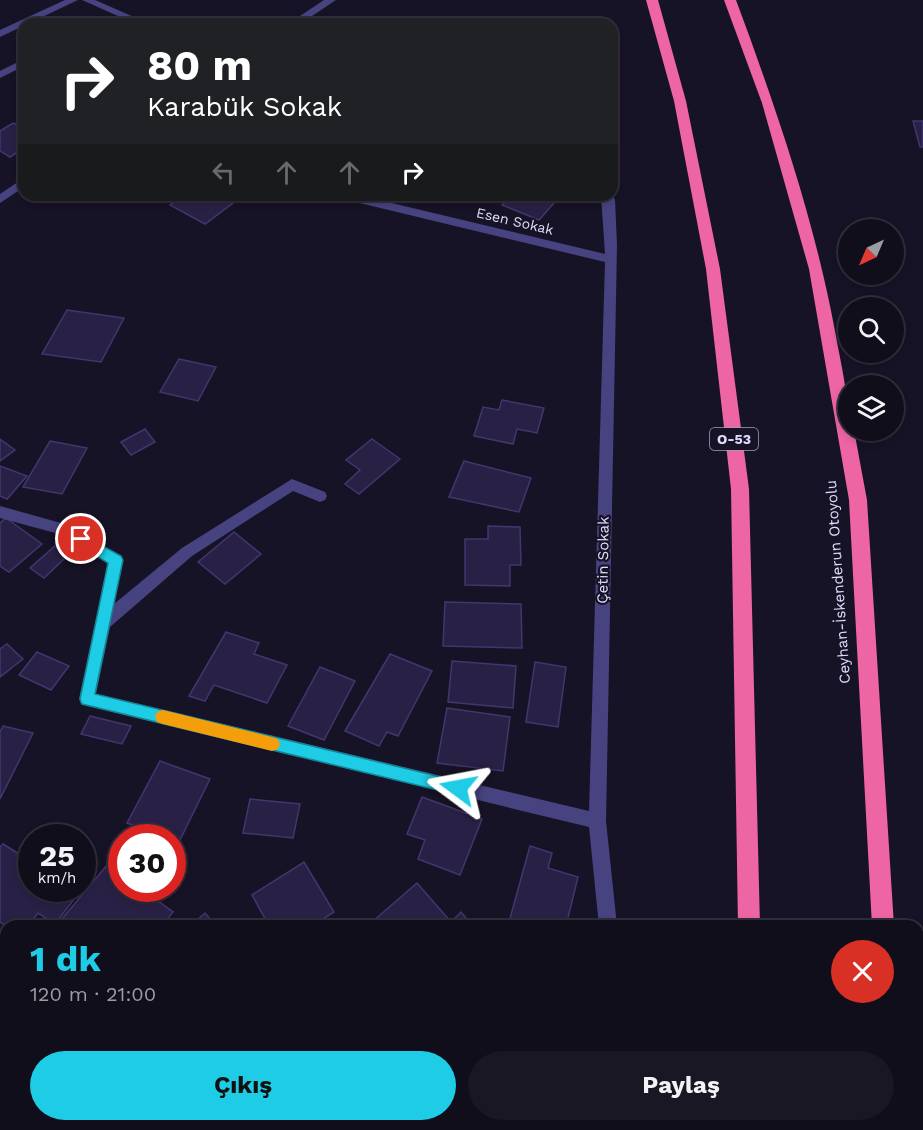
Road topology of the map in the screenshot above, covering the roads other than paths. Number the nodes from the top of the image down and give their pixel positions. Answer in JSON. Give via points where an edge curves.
{"nodes":[{"id":1,"x":73,"y":0,"type":"edge"},
{"id":2,"x":87,"y":0,"type":"edge"},
{"id":3,"x":331,"y":0,"type":"edge"},
{"id":4,"x":652,"y":0,"type":"edge"},
{"id":5,"x":730,"y":0,"type":"edge"},
{"id":6,"x":34,"y":18,"type":"edge"},
{"id":7,"x":130,"y":18,"type":"edge"},
{"id":8,"x":302,"y":18,"type":"edge"},
{"id":9,"x":18,"y":26,"type":"edge"},
{"id":10,"x":0,"y":34,"type":"edge"},
{"id":11,"x":18,"y":65,"type":"edge"},
{"id":12,"x":0,"y":75,"type":"edge"},
{"id":13,"x":18,"y":186,"type":"edge"},
{"id":14,"x":0,"y":199,"type":"edge"},
{"id":15,"x":368,"y":201,"type":"edge"},
{"id":16,"x":609,"y":201,"type":"edge"},
{"id":17,"x":610,"y":259,"type":"junction"},
{"id":18,"x":320,"y":496,"type":"dead end"},
{"id":19,"x":0,"y":512,"type":"edge"},
{"id":20,"x":102,"y":624,"type":"junction"},
{"id":21,"x":597,"y":821,"type":"junction"},
{"id":22,"x":607,"y":920,"type":"edge"},
{"id":23,"x":749,"y":920,"type":"edge"},
{"id":24,"x":882,"y":920,"type":"edge"}],
"edges":[{"from":1,"to":6,"type":"street"},
{"from":2,"to":7,"type":"street"},
{"from":3,"to":8,"type":"street"},
{"from":4,"to":23,"type":"highway","number":"O-53","via":[[680,101],[713,269],[740,489]]},
{"from":5,"to":24,"type":"highway","name":"Ceyhan-İskenderun Otoyolu","via":[[768,103],[816,269],[858,500]]},
{"from":9,"to":10,"type":"street"},
{"from":11,"to":12,"type":"street"},
{"from":13,"to":14,"type":"street"},
{"from":15,"to":17,"type":"street","name":"Esen Sokak"},
{"from":16,"to":17,"type":"street","name":"Çetin Sokak"},
{"from":17,"to":21,"type":"street","name":"Çetin Sokak"},
{"from":18,"to":20,"type":"street","via":[[292,485],[187,552]]},
{"from":19,"to":20,"type":"street","via":[[63,529],[116,560]]},
{"from":20,"to":21,"type":"street","via":[[87,699]]},
{"from":21,"to":22,"type":"street","name":"Çetin Sokak"}]}
